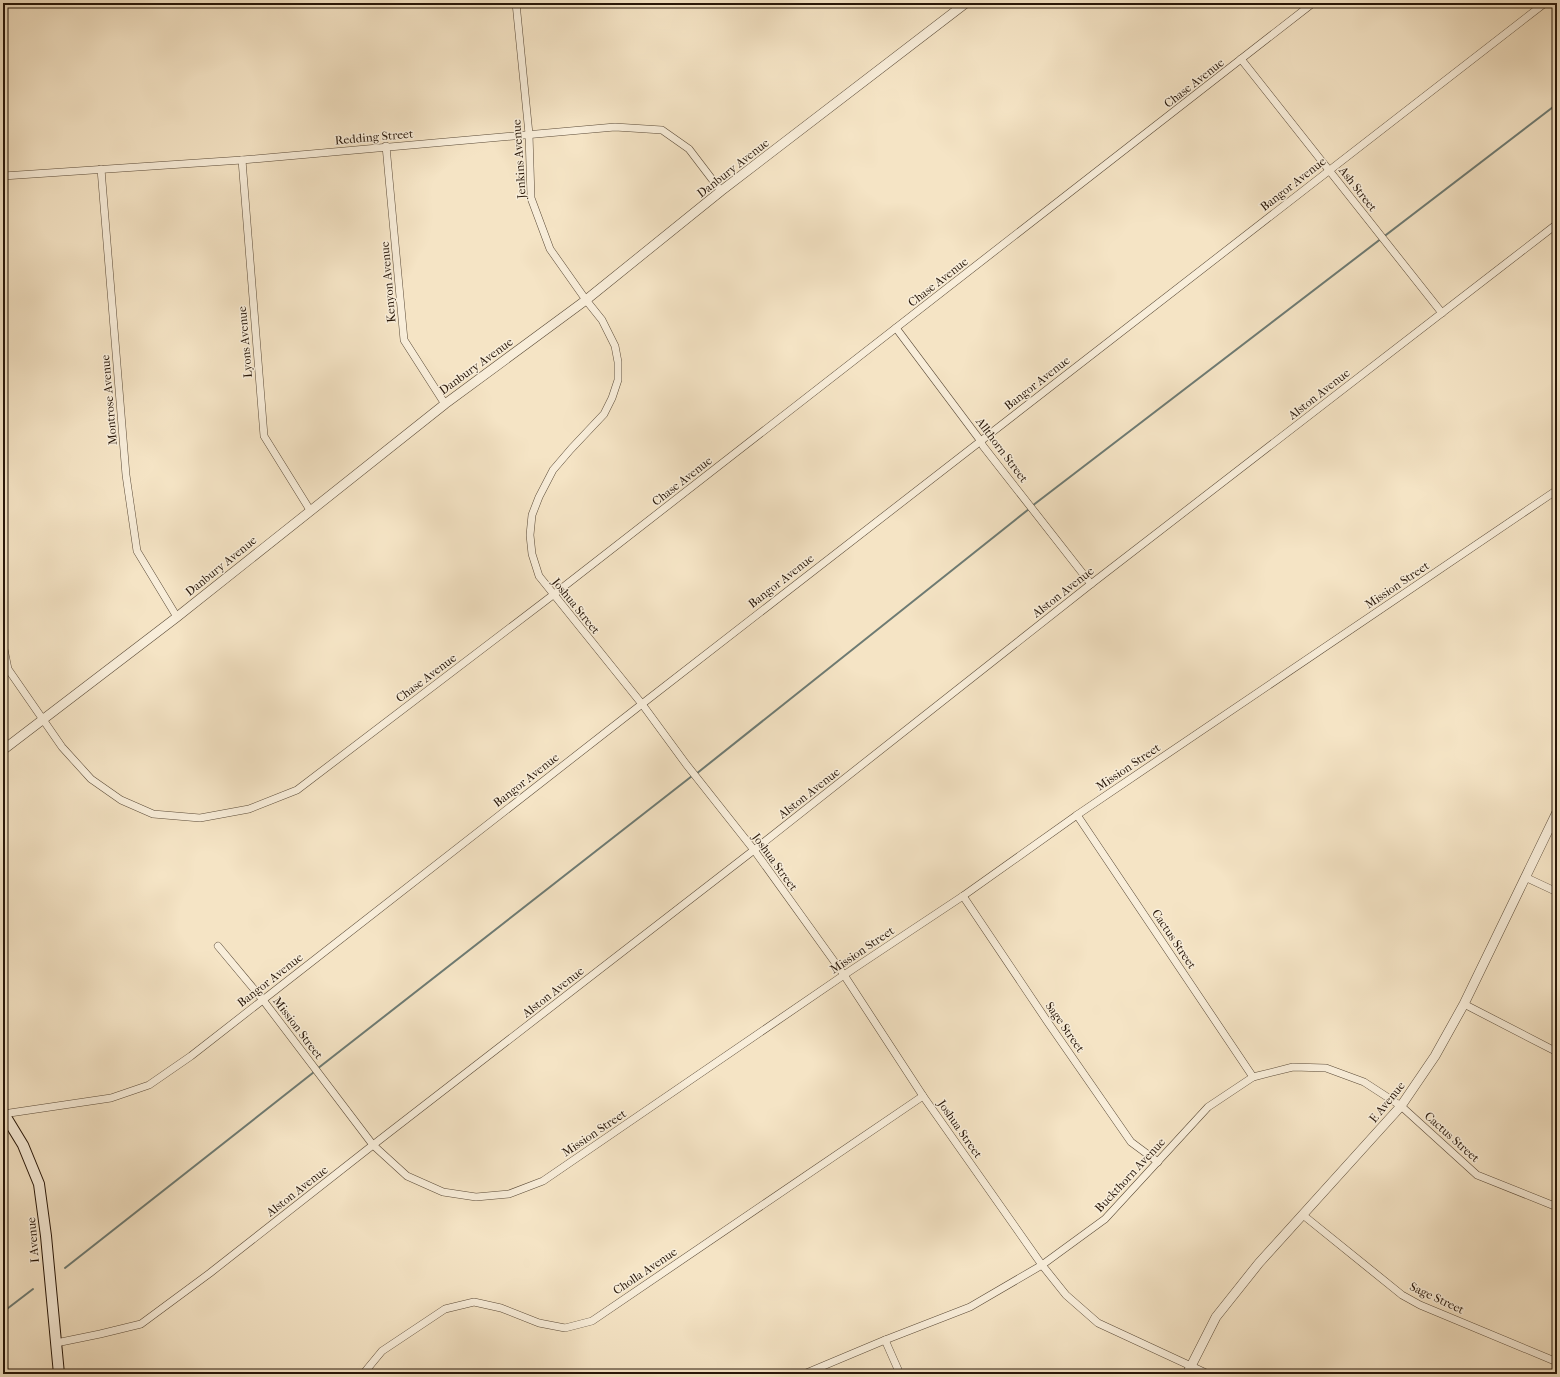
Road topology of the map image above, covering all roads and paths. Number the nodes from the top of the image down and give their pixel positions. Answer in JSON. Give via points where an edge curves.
{"nodes":[{"id":1,"x":516,"y":3,"type":"edge"},
{"id":2,"x":966,"y":3,"type":"edge"},
{"id":3,"x":1313,"y":3,"type":"edge"},
{"id":4,"x":1545,"y":3,"type":"edge"},
{"id":5,"x":1241,"y":59,"type":"junction"},
{"id":6,"x":529,"y":134,"type":"junction"},
{"id":7,"x":386,"y":146,"type":"junction"},
{"id":8,"x":242,"y":160,"type":"junction"},
{"id":9,"x":101,"y":169,"type":"junction"},
{"id":10,"x":1330,"y":171,"type":"junction"},
{"id":11,"x":3,"y":176,"type":"edge"},
{"id":12,"x":721,"y":191,"type":"junction"},
{"id":13,"x":1557,"y":224,"type":"edge"},
{"id":14,"x":586,"y":300,"type":"junction"},
{"id":15,"x":1442,"y":314,"type":"junction"},
{"id":16,"x":896,"y":328,"type":"junction"},
{"id":17,"x":445,"y":404,"type":"junction"},
{"id":18,"x":980,"y":440,"type":"junction"},
{"id":19,"x":1557,"y":490,"type":"edge"},
{"id":20,"x":310,"y":510,"type":"junction"},
{"id":21,"x":1091,"y":584,"type":"junction"},
{"id":22,"x":553,"y":595,"type":"junction"},
{"id":23,"x":177,"y":617,"type":"junction"},
{"id":24,"x":3,"y":644,"type":"edge"},
{"id":25,"x":642,"y":704,"type":"junction"},
{"id":26,"x":42,"y":720,"type":"junction"},
{"id":27,"x":3,"y":750,"type":"edge"},
{"id":28,"x":1557,"y":812,"type":"edge"},
{"id":29,"x":1077,"y":814,"type":"junction"},
{"id":30,"x":754,"y":850,"type":"junction"},
{"id":31,"x":1525,"y":877,"type":"junction"},
{"id":32,"x":1557,"y":892,"type":"edge"},
{"id":33,"x":963,"y":896,"type":"junction"},
{"id":34,"x":218,"y":946,"type":"dead end"},
{"id":35,"x":844,"y":975,"type":"junction"},
{"id":36,"x":263,"y":1000,"type":"junction"},
{"id":37,"x":1464,"y":1004,"type":"junction"},
{"id":38,"x":1557,"y":1052,"type":"edge"},
{"id":39,"x":1253,"y":1077,"type":"junction"},
{"id":40,"x":923,"y":1096,"type":"junction"},
{"id":41,"x":1401,"y":1106,"type":"junction"},
{"id":42,"x":3,"y":1113,"type":"edge"},
{"id":43,"x":372,"y":1145,"type":"junction"},
{"id":44,"x":1158,"y":1162,"type":"junction"},
{"id":45,"x":1557,"y":1208,"type":"edge"},
{"id":46,"x":1303,"y":1215,"type":"junction"},
{"id":47,"x":1042,"y":1265,"type":"junction"},
{"id":48,"x":885,"y":1340,"type":"junction"},
{"id":49,"x":56,"y":1343,"type":"junction"},
{"id":50,"x":1557,"y":1362,"type":"edge"},
{"id":51,"x":1188,"y":1370,"type":"edge"},
{"id":52,"x":59,"y":1374,"type":"edge"},
{"id":53,"x":363,"y":1374,"type":"edge"},
{"id":54,"x":804,"y":1374,"type":"edge"},
{"id":55,"x":900,"y":1374,"type":"edge"},
{"id":56,"x":1208,"y":1374,"type":"edge"}],
"edges":[{"from":1,"to":6,"type":"street","name":"Jenkins Avenue"},
{"from":2,"to":12,"type":"street","name":"Danbury Avenue"},
{"from":3,"to":5,"type":"street","name":"Chase Avenue"},
{"from":4,"to":10,"type":"street","name":"Bangor Avenue"},
{"from":5,"to":10,"type":"street","name":"Ash Street"},
{"from":5,"to":16,"type":"street","name":"Chase Avenue"},
{"from":6,"to":7,"type":"street","name":"Redding Street"},
{"from":6,"to":12,"type":"street","name":"Redding Street","via":[[615,127],[662,130],[690,149]]},
{"from":6,"to":14,"type":"street","name":"Jenkins Avenue","via":[[531,198],[550,249]]},
{"from":7,"to":8,"type":"street","name":"Redding Street"},
{"from":7,"to":17,"type":"street","name":"Kenyon Avenue","via":[[404,340]]},
{"from":8,"to":9,"type":"street","name":"Redding Street"},
{"from":8,"to":20,"type":"street","name":"Lyons Avenue","via":[[264,436]]},
{"from":9,"to":11,"type":"street","name":"Redding Street"},
{"from":9,"to":23,"type":"street","name":"Montrose Avenue","via":[[126,475],[137,551]]},
{"from":10,"to":15,"type":"street","name":"Ash Street"},
{"from":10,"to":18,"type":"street","name":"Bangor Avenue"},
{"from":12,"to":14,"type":"street","name":"Danbury Avenue"},
{"from":13,"to":15,"type":"street","name":"Alston Avenue"},
{"from":14,"to":17,"type":"street","name":"Danbury Avenue"},
{"from":14,"to":22,"type":"street","name":"Joshua Street","via":[[602,320],[616,346],[618,380],[604,414],[553,470],[532,515],[532,554],[539,576]]},
{"from":15,"to":21,"type":"street","name":"Alston Avenue"},
{"from":16,"to":18,"type":"street","name":"Allthorn Street"},
{"from":16,"to":22,"type":"street","name":"Chase Avenue"},
{"from":17,"to":20,"type":"street","name":"Danbury Avenue"},
{"from":18,"to":21,"type":"street","name":"Allthorn Street"},
{"from":18,"to":25,"type":"street","name":"Bangor Avenue"},
{"from":19,"to":29,"type":"street","name":"Mission Street"},
{"from":20,"to":23,"type":"street","name":"Danbury Avenue"},
{"from":21,"to":30,"type":"street","name":"Alston Avenue"},
{"from":22,"to":25,"type":"street","name":"Joshua Street"},
{"from":22,"to":26,"type":"street","name":"Chase Avenue","via":[[297,790],[249,809],[200,818],[153,814],[121,800],[91,779]]},
{"from":23,"to":26,"type":"street","name":"Danbury Avenue"},
{"from":24,"to":26,"type":"street","name":"Chase Avenue","via":[[8,669]]},
{"from":25,"to":30,"type":"street","name":"Joshua Street"},
{"from":25,"to":36,"type":"street","name":"Bangor Avenue"},
{"from":26,"to":27,"type":"street","name":"Danbury Avenue"},
{"from":28,"to":31,"type":"street","name":"E Avenue"},
{"from":29,"to":33,"type":"street","name":"Mission Street"},
{"from":29,"to":39,"type":"street","name":"Cactus Street"},
{"from":30,"to":35,"type":"street","name":"Joshua Street"},
{"from":30,"to":43,"type":"street","name":"Alston Avenue"},
{"from":31,"to":32,"type":"street"},
{"from":31,"to":37,"type":"street","name":"E Avenue"},
{"from":33,"to":35,"type":"street","name":"Mission Street"},
{"from":33,"to":44,"type":"street","name":"Sage Street","via":[[1131,1142]]},
{"from":34,"to":36,"type":"street","name":"Mission Street"},
{"from":35,"to":40,"type":"street","name":"Joshua Street"},
{"from":35,"to":43,"type":"street","name":"Mission Street","via":[[543,1181],[509,1194],[476,1197],[443,1192],[407,1176]]},
{"from":36,"to":42,"type":"street","name":"Bangor Avenue","via":[[191,1056],[148,1085],[111,1098]]},
{"from":36,"to":43,"type":"street","name":"Mission Street"},
{"from":37,"to":38,"type":"street"},
{"from":37,"to":41,"type":"street","name":"E Avenue","via":[[1435,1056]]},
{"from":39,"to":41,"type":"street","name":"Buckthorn Avenue","via":[[1293,1067],[1326,1068],[1364,1082]]},
{"from":39,"to":44,"type":"street","name":"Buckthorn Avenue","via":[[1208,1107]]},
{"from":40,"to":47,"type":"street","name":"Joshua Street"},
{"from":40,"to":53,"type":"street","name":"Cholla Avenue","via":[[592,1321],[565,1328],[539,1323],[501,1308],[474,1302],[445,1309],[382,1351]]},
{"from":41,"to":45,"type":"street","name":"Cactus Street","via":[[1477,1175]]},
{"from":41,"to":46,"type":"street","name":"E Avenue"},
{"from":42,"to":49,"type":"main road","name":"I Avenue","via":[[23,1145],[43,1201]]},
{"from":43,"to":49,"type":"street","name":"Alston Avenue","via":[[141,1324]]},
{"from":44,"to":47,"type":"street","name":"Buckthorn Avenue","via":[[1105,1219]]},
{"from":46,"to":50,"type":"street","name":"Sage Street","via":[[1402,1295],[1420,1305]]},
{"from":46,"to":51,"type":"street","name":"E Avenue","via":[[1259,1263],[1216,1317]]},
{"from":47,"to":48,"type":"street","name":"Buckthorn Avenue","via":[[970,1307]]},
{"from":47,"to":51,"type":"street","name":"Joshua Street","via":[[1066,1295],[1098,1323]]},
{"from":48,"to":54,"type":"street","name":"Buckthorn Avenue"},
{"from":48,"to":55,"type":"street"},
{"from":49,"to":52,"type":"main road","name":"I Avenue"},
{"from":51,"to":56,"type":"street","name":"Joshua Street"}]}
